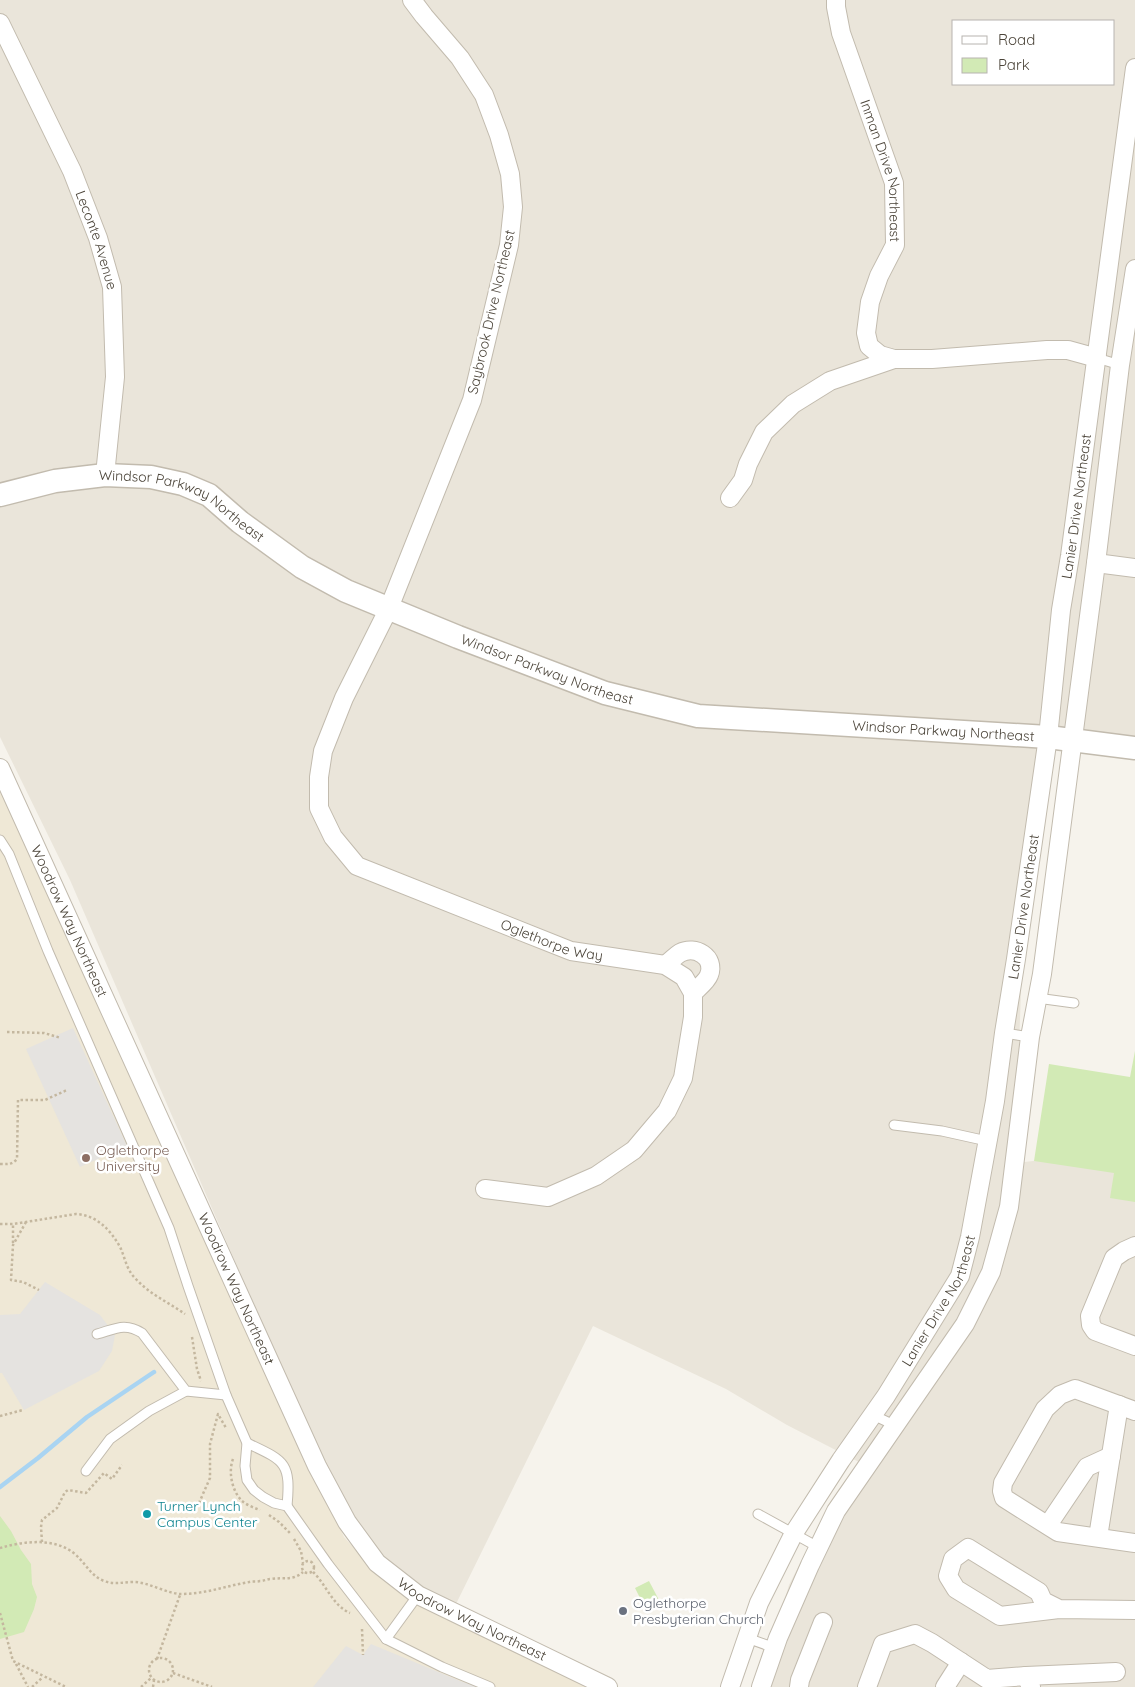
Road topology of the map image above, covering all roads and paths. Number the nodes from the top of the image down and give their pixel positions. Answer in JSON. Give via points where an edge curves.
{"nodes":[{"id":1,"x":412,"y":0,"type":"edge"},
{"id":2,"x":836,"y":0,"type":"edge"},
{"id":3,"x":0,"y":23,"type":"edge"},
{"id":4,"x":1135,"y":68,"type":"edge"},
{"id":5,"x":1131,"y":124,"type":"edge"},
{"id":6,"x":1135,"y":269,"type":"edge"},
{"id":7,"x":1097,"y":358,"type":"junction"},
{"id":8,"x":894,"y":359,"type":"junction"},
{"id":9,"x":1120,"y":365,"type":"junction"},
{"id":10,"x":105,"y":475,"type":"junction"},
{"id":11,"x":0,"y":495,"type":"edge"},
{"id":12,"x":730,"y":498,"type":"dead end"},
{"id":13,"x":1096,"y":563,"type":"junction"},
{"id":14,"x":1135,"y":568,"type":"edge"},
{"id":15,"x":389,"y":608,"type":"junction"},
{"id":16,"x":1048,"y":737,"type":"junction"},
{"id":17,"x":1072,"y":740,"type":"junction"},
{"id":18,"x":1135,"y":748,"type":"edge"},
{"id":19,"x":0,"y":768,"type":"edge"},
{"id":20,"x":0,"y":840,"type":"edge"},
{"id":21,"x":665,"y":966,"type":"junction"},
{"id":22,"x":694,"y":993,"type":"junction"},
{"id":23,"x":1037,"y":998,"type":"junction"},
{"id":24,"x":1074,"y":1003,"type":"dead end"},
{"id":25,"x":7,"y":1032,"type":"dead end"},
{"id":26,"x":1004,"y":1033,"type":"junction"},
{"id":27,"x":1030,"y":1037,"type":"junction"},
{"id":28,"x":61,"y":1038,"type":"dead end"},
{"id":29,"x":68,"y":1090,"type":"dead end"},
{"id":30,"x":894,"y":1125,"type":"dead end"},
{"id":31,"x":988,"y":1141,"type":"junction"},
{"id":32,"x":0,"y":1164,"type":"edge"},
{"id":33,"x":485,"y":1189,"type":"dead end"},
{"id":34,"x":26,"y":1222,"type":"junction"},
{"id":35,"x":0,"y":1224,"type":"edge"},
{"id":36,"x":13,"y":1224,"type":"junction"},
{"id":37,"x":13,"y":1244,"type":"junction"},
{"id":38,"x":1135,"y":1246,"type":"edge"},
{"id":39,"x":39,"y":1290,"type":"dead end"},
{"id":40,"x":188,"y":1320,"type":"dead end"},
{"id":41,"x":97,"y":1334,"type":"dead end"},
{"id":42,"x":191,"y":1334,"type":"dead end"},
{"id":43,"x":1135,"y":1346,"type":"edge"},
{"id":44,"x":203,"y":1385,"type":"dead end"},
{"id":45,"x":186,"y":1391,"type":"junction"},
{"id":46,"x":226,"y":1395,"type":"junction"},
{"id":47,"x":1127,"y":1408,"type":"edge"},
{"id":48,"x":23,"y":1410,"type":"dead end"},
{"id":49,"x":873,"y":1415,"type":"junction"},
{"id":50,"x":0,"y":1416,"type":"edge"},
{"id":51,"x":894,"y":1425,"type":"junction"},
{"id":52,"x":247,"y":1443,"type":"junction"},
{"id":53,"x":1111,"y":1456,"type":"junction"},
{"id":54,"x":122,"y":1465,"type":"dead end"},
{"id":55,"x":86,"y":1471,"type":"dead end"},
{"id":56,"x":287,"y":1506,"type":"junction"},
{"id":57,"x":758,"y":1514,"type":"dead end"},
{"id":58,"x":1048,"y":1525,"type":"junction"},
{"id":59,"x":794,"y":1533,"type":"junction"},
{"id":60,"x":1098,"y":1537,"type":"junction"},
{"id":61,"x":42,"y":1542,"type":"junction"},
{"id":62,"x":1135,"y":1543,"type":"edge"},
{"id":63,"x":818,"y":1547,"type":"junction"},
{"id":64,"x":0,"y":1548,"type":"edge"},
{"id":65,"x":303,"y":1572,"type":"junction"},
{"id":66,"x":312,"y":1572,"type":"junction"},
{"id":67,"x":180,"y":1595,"type":"junction"},
{"id":68,"x":418,"y":1595,"type":"junction"},
{"id":69,"x":1059,"y":1609,"type":"junction"},
{"id":70,"x":1135,"y":1610,"type":"edge"},
{"id":71,"x":0,"y":1613,"type":"edge"},
{"id":72,"x":355,"y":1618,"type":"dead end"},
{"id":73,"x":823,"y":1622,"type":"dead end"},
{"id":74,"x":361,"y":1626,"type":"dead end"},
{"id":75,"x":747,"y":1638,"type":"junction"},
{"id":76,"x":386,"y":1639,"type":"junction"},
{"id":77,"x":775,"y":1648,"type":"junction"},
{"id":78,"x":364,"y":1655,"type":"dead end"},
{"id":79,"x":157,"y":1658,"type":"junction"},
{"id":80,"x":962,"y":1662,"type":"junction"},
{"id":81,"x":16,"y":1664,"type":"junction"},
{"id":82,"x":1116,"y":1672,"type":"dead end"},
{"id":83,"x":173,"y":1673,"type":"junction"},
{"id":84,"x":43,"y":1677,"type":"junction"},
{"id":85,"x":153,"y":1679,"type":"junction"},
{"id":86,"x":1029,"y":1682,"type":"edge"},
{"id":87,"x":28,"y":1687,"type":"edge"},
{"id":88,"x":32,"y":1687,"type":"edge"},
{"id":89,"x":66,"y":1687,"type":"edge"},
{"id":90,"x":141,"y":1687,"type":"edge"},
{"id":91,"x":153,"y":1687,"type":"edge"},
{"id":92,"x":212,"y":1687,"type":"edge"},
{"id":93,"x":490,"y":1687,"type":"edge"},
{"id":94,"x":608,"y":1687,"type":"edge"},
{"id":95,"x":730,"y":1687,"type":"edge"},
{"id":96,"x":761,"y":1687,"type":"edge"},
{"id":97,"x":799,"y":1687,"type":"edge"},
{"id":98,"x":867,"y":1687,"type":"edge"},
{"id":99,"x":945,"y":1687,"type":"edge"}],
"edges":[{"from":1,"to":15,"type":"street","name":"Saybrook Drive Northeast","via":[[460,58],[484,95],[510,174],[513,207],[509,245],[472,400]]},
{"from":2,"to":8,"type":"street","name":"Inman Drive Northeast","via":[[841,33],[894,183],[894,245],[870,302],[866,333],[869,346],[880,355]]},
{"from":3,"to":10,"type":"street","name":"Leconte Avenue","via":[[72,171],[98,238],[112,287],[115,377]]},
{"from":4,"to":5,"type":"street","name":"Lanier Drive Northeast"},
{"from":5,"to":7,"type":"street","name":"Lanier Drive Northeast"},
{"from":6,"to":9,"type":"street","name":"Lanier Drive Northeast"},
{"from":7,"to":8,"type":"street","name":"Inman Drive Northeast","via":[[1068,350],[1047,350]]},
{"from":7,"to":9,"type":"lane"},
{"from":7,"to":16,"type":"street","name":"Lanier Drive Northeast","via":[[1061,610]]},
{"from":8,"to":12,"type":"street","via":[[830,382],[793,404],[764,432]]},
{"from":9,"to":13,"type":"street","name":"Lanier Drive Northeast"},
{"from":10,"to":11,"type":"street","name":"Windsor Parkway Northeast"},
{"from":10,"to":15,"type":"street","name":"Windsor Parkway Northeast","via":[[152,477],[183,484],[209,495],[302,567],[346,591]]},
{"from":13,"to":14,"type":"street"},
{"from":13,"to":17,"type":"street","name":"Lanier Drive Northeast"},
{"from":15,"to":16,"type":"street","name":"Windsor Parkway Northeast","via":[[605,694],[698,716]]},
{"from":15,"to":21,"type":"street","name":"Oglethorpe Way","via":[[344,698],[323,751],[319,808],[333,837],[357,866],[571,951]]},
{"from":16,"to":17,"type":"street","name":"Windsor Parkway Northeast"},
{"from":16,"to":26,"type":"street","name":"Lanier Drive Northeast"},
{"from":17,"to":18,"type":"street","name":"Windsor Parkway Northeast"},
{"from":17,"to":23,"type":"street","name":"Lanier Drive Northeast"},
{"from":19,"to":68,"type":"street","name":"Woodrow Way Northeast","via":[[318,1466],[347,1522],[376,1563]]},
{"from":20,"to":46,"type":"lane","via":[[169,1228]]},
{"from":21,"to":22,"type":"street","name":"Oglethorpe Way","via":[[684,977]]},
{"from":21,"to":22,"type":"street","via":[[680,953],[691,950],[707,957],[711,966],[709,976]]},
{"from":22,"to":33,"type":"street","via":[[683,1078],[667,1111],[634,1150],[596,1176],[548,1197]]},
{"from":23,"to":24,"type":"lane"},
{"from":23,"to":27,"type":"street","name":"Lanier Drive Northeast"},
{"from":25,"to":28,"type":"path","via":[[44,1033]]},
{"from":26,"to":27,"type":"lane"},
{"from":26,"to":31,"type":"street","name":"Lanier Drive Northeast"},
{"from":27,"to":51,"type":"street","name":"Lanier Drive Northeast","via":[[1009,1207],[991,1272],[965,1324]]},
{"from":29,"to":32,"type":"path","via":[[45,1100],[18,1100],[17,1159],[11,1164]]},
{"from":30,"to":31,"type":"lane"},
{"from":31,"to":49,"type":"street","name":"Lanier Drive Northeast","via":[[960,1276]]},
{"from":34,"to":36,"type":"path"},
{"from":34,"to":37,"type":"path"},
{"from":34,"to":40,"type":"path","via":[[76,1214],[94,1219],[105,1227],[120,1247],[134,1277],[160,1299],[187,1315]]},
{"from":35,"to":36,"type":"path"},
{"from":36,"to":37,"type":"path"},
{"from":37,"to":39,"type":"path","via":[[11,1280]]},
{"from":38,"to":43,"type":"street","via":[[1114,1258],[1090,1316],[1095,1331]]},
{"from":41,"to":45,"type":"lane","via":[[120,1327],[132,1327],[142,1333]]},
{"from":42,"to":44,"type":"path"},
{"from":45,"to":46,"type":"lane"},
{"from":45,"to":55,"type":"lane","via":[[149,1411],[110,1439]]},
{"from":46,"to":52,"type":"lane"},
{"from":47,"to":53,"type":"street"},
{"from":47,"to":58,"type":"street","via":[[1074,1389],[1060,1395],[1044,1410],[1002,1490],[1004,1498]]},
{"from":48,"to":50,"type":"path"},
{"from":49,"to":51,"type":"lane"},
{"from":49,"to":59,"type":"street","name":"Lanier Drive Northeast"},
{"from":51,"to":63,"type":"street","name":"Lanier Drive Northeast","via":[[836,1511]]},
{"from":52,"to":56,"type":"lane","via":[[282,1462],[289,1489]]},
{"from":52,"to":56,"type":"lane","via":[[244,1466],[247,1480],[262,1497]]},
{"from":53,"to":58,"type":"street","via":[[1087,1467]]},
{"from":53,"to":60,"type":"street"},
{"from":54,"to":61,"type":"path","via":[[112,1479],[104,1473],[86,1493],[65,1492],[57,1508],[42,1520]]},
{"from":56,"to":76,"type":"lane"},
{"from":57,"to":59,"type":"lane"},
{"from":58,"to":60,"type":"street","via":[[1058,1532]]},
{"from":59,"to":63,"type":"lane"},
{"from":59,"to":75,"type":"street","name":"Lanier Drive Northeast","via":[[759,1603]]},
{"from":60,"to":62,"type":"street"},
{"from":61,"to":64,"type":"path"},
{"from":61,"to":67,"type":"path","via":[[66,1548],[105,1581],[117,1584],[135,1582]]},
{"from":63,"to":77,"type":"street","name":"Lanier Drive Northeast"},
{"from":65,"to":66,"type":"path"},
{"from":65,"to":66,"type":"path","via":[[302,1564],[307,1561],[313,1563]]},
{"from":65,"to":67,"type":"path","via":[[292,1578],[251,1581]]},
{"from":66,"to":72,"type":"path","via":[[334,1601]]},
{"from":67,"to":79,"type":"path"},
{"from":68,"to":76,"type":"lane"},
{"from":68,"to":94,"type":"street","name":"Woodrow Way Northeast"},
{"from":69,"to":69,"type":"street","via":[[1043,1601],[1039,1592],[968,1548],[952,1559],[948,1576],[956,1589],[1000,1616]]},
{"from":69,"to":70,"type":"street"},
{"from":71,"to":81,"type":"path","via":[[9,1652]]},
{"from":73,"to":97,"type":"street"},
{"from":74,"to":78,"type":"path"},
{"from":75,"to":77,"type":"lane"},
{"from":75,"to":95,"type":"street","name":"Lanier Drive Northeast"},
{"from":76,"to":93,"type":"lane"},
{"from":77,"to":96,"type":"street","name":"Lanier Drive Northeast"},
{"from":79,"to":83,"type":"path","via":[[169,1661]]},
{"from":79,"to":85,"type":"path","via":[[150,1667]]},
{"from":80,"to":86,"type":"street","via":[[987,1679]]},
{"from":80,"to":98,"type":"street","via":[[915,1634],[883,1644]]},
{"from":80,"to":99,"type":"street"},
{"from":81,"to":84,"type":"path"},
{"from":81,"to":87,"type":"path"},
{"from":82,"to":86,"type":"street"},
{"from":83,"to":85,"type":"path","via":[[166,1681]]},
{"from":83,"to":92,"type":"path"},
{"from":84,"to":88,"type":"path"},
{"from":84,"to":89,"type":"path"},
{"from":85,"to":90,"type":"path"},
{"from":85,"to":91,"type":"path"}]}
